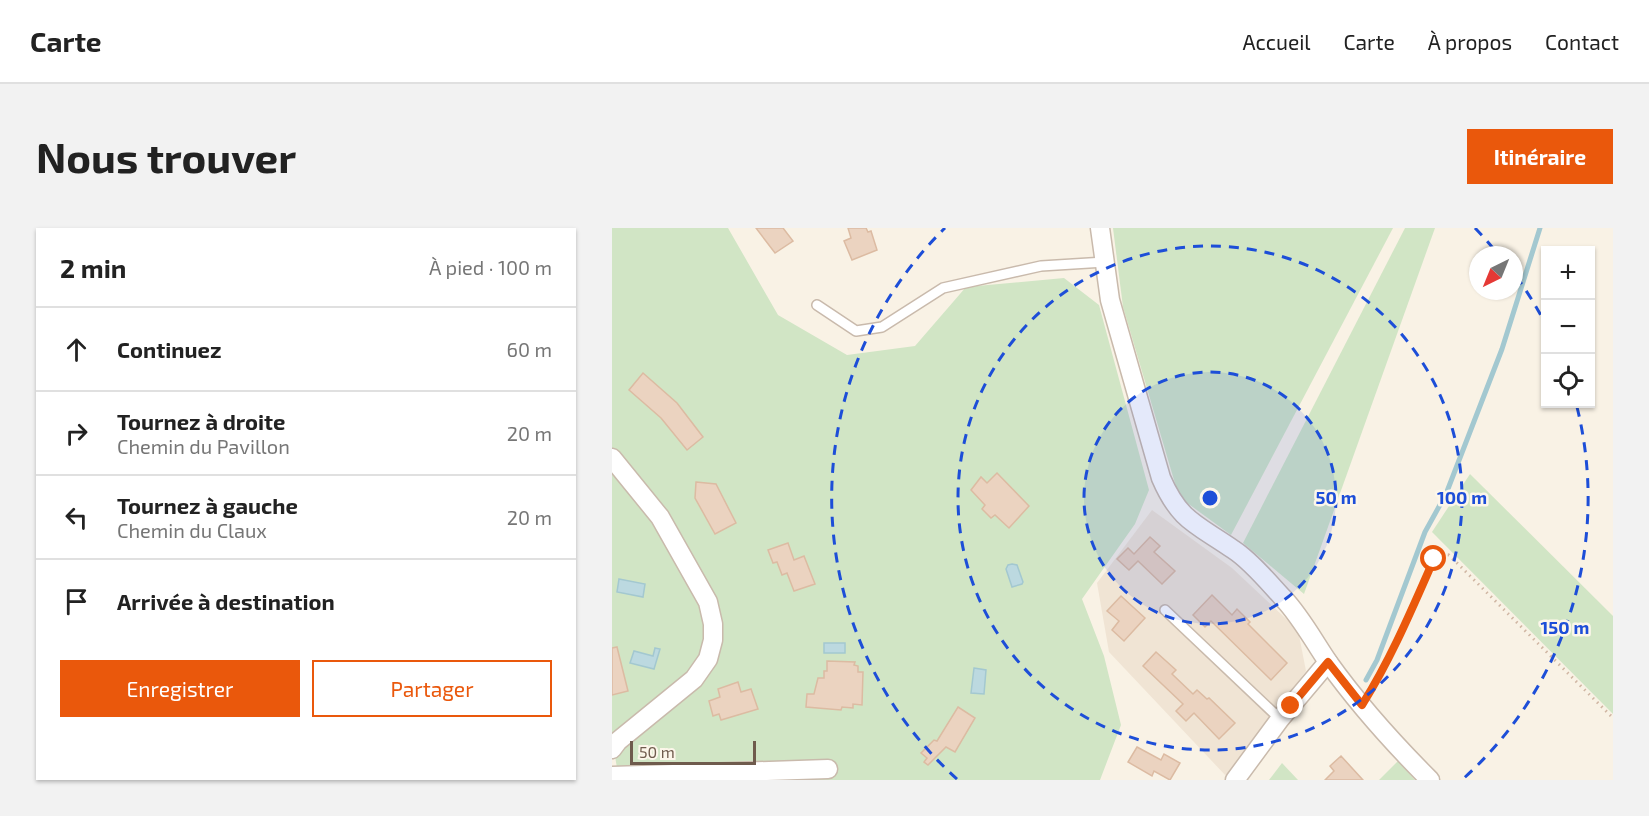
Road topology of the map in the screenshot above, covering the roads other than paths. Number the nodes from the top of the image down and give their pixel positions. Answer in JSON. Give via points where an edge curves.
{"nodes":[{"id":1,"x":1100,"y":228,"type":"edge"},
{"id":2,"x":1105,"y":262,"type":"junction"},
{"id":3,"x":817,"y":305,"type":"dead end"},
{"id":4,"x":612,"y":458,"type":"edge"},
{"id":5,"x":1165,"y":610,"type":"dead end"},
{"id":6,"x":1328,"y":662,"type":"junction"},
{"id":7,"x":1280,"y":719,"type":"junction"},
{"id":8,"x":612,"y":749,"type":"edge"},
{"id":9,"x":828,"y":769,"type":"dead end"},
{"id":10,"x":612,"y":776,"type":"edge"},
{"id":11,"x":1235,"y":780,"type":"edge"},
{"id":12,"x":1430,"y":780,"type":"edge"}],
"edges":[{"from":1,"to":2,"type":"street"},
{"from":2,"to":3,"type":"lane","via":[[1041,266],[943,288],[882,327],[856,331]]},
{"from":2,"to":6,"type":"street","via":[[1110,300],[1168,495],[1194,525],[1236,551],[1282,596]]},
{"from":4,"to":8,"type":"street","via":[[660,517],[708,602],[713,624],[708,659],[694,679]]},
{"from":5,"to":7,"type":"lane"},
{"from":6,"to":7,"type":"street"},
{"from":6,"to":12,"type":"street","via":[[1391,741]]},
{"from":7,"to":11,"type":"street"},
{"from":9,"to":10,"type":"street"}]}
